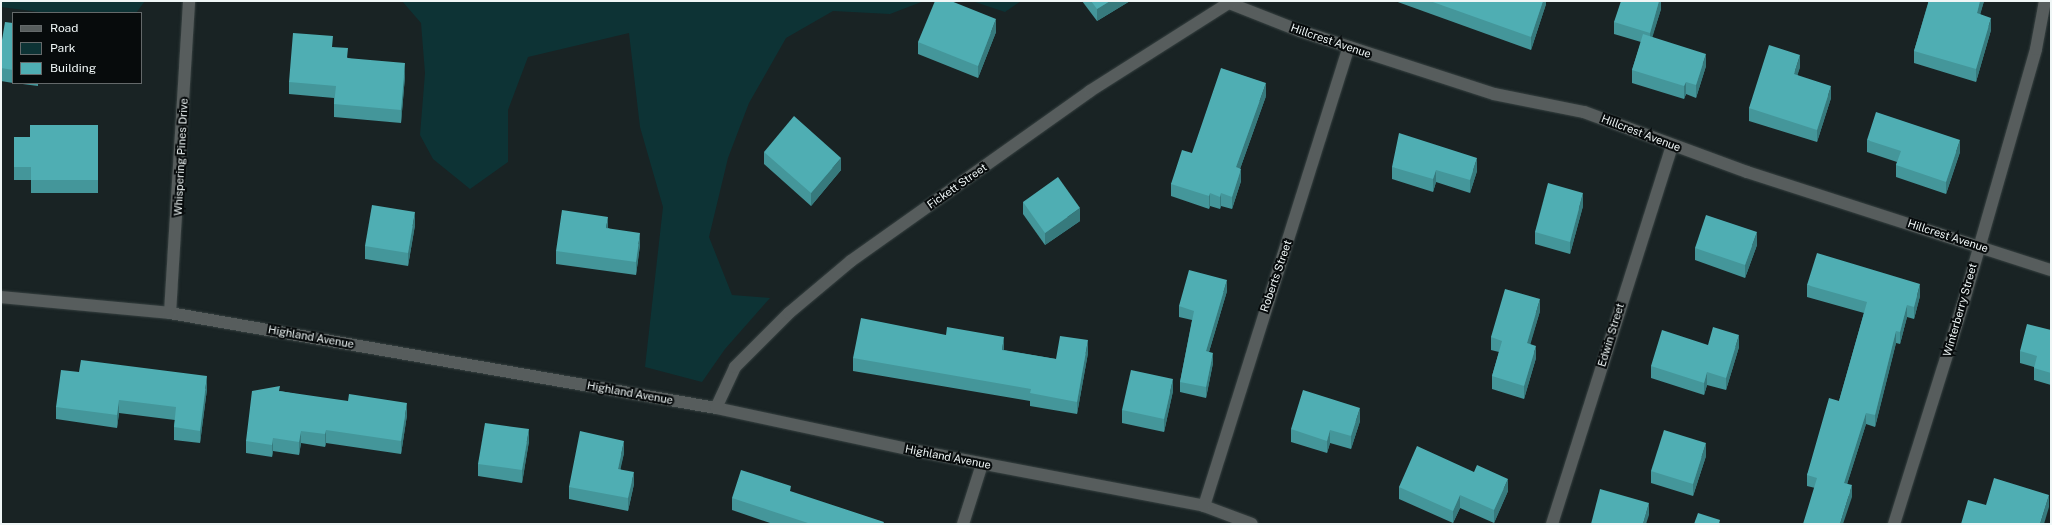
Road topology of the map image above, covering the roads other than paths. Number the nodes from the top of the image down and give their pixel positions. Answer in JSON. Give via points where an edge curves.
{"nodes":[{"id":1,"x":189,"y":1,"type":"edge"},
{"id":2,"x":2045,"y":1,"type":"edge"},
{"id":3,"x":1230,"y":2,"type":"edge"},
{"id":4,"x":1349,"y":47,"type":"junction"},
{"id":5,"x":1672,"y":146,"type":"junction"},
{"id":6,"x":1979,"y":245,"type":"junction"},
{"id":7,"x":2051,"y":270,"type":"edge"},
{"id":8,"x":1,"y":297,"type":"edge"},
{"id":9,"x":170,"y":312,"type":"junction"},
{"id":10,"x":716,"y":408,"type":"junction"},
{"id":11,"x":982,"y":464,"type":"junction"},
{"id":12,"x":1204,"y":506,"type":"junction"},
{"id":13,"x":963,"y":524,"type":"edge"},
{"id":14,"x":1252,"y":524,"type":"edge"},
{"id":15,"x":1552,"y":524,"type":"edge"},
{"id":16,"x":1894,"y":524,"type":"edge"}],
"edges":[{"from":1,"to":9,"type":"street","name":"Whispering Pines Drive"},
{"from":2,"to":6,"type":"street","name":"Winterberry Street","via":[[2036,49]]},
{"from":3,"to":4,"type":"street","name":"Hillcrest Avenue"},
{"from":3,"to":10,"type":"street","name":"Fickett Street","via":[[1090,91],[851,261],[789,313],[735,367]]},
{"from":4,"to":5,"type":"street","name":"Hillcrest Avenue","via":[[1494,94],[1584,112]]},
{"from":4,"to":12,"type":"street","name":"Roberts Street"},
{"from":5,"to":6,"type":"street","name":"Hillcrest Avenue"},
{"from":5,"to":15,"type":"street","name":"Edwin Street"},
{"from":6,"to":7,"type":"street","name":"Hillcrest Avenue"},
{"from":6,"to":16,"type":"street","name":"Winterberry Street"},
{"from":8,"to":9,"type":"street","name":"Highland Avenue"},
{"from":9,"to":10,"type":"street","name":"Highland Avenue"},
{"from":10,"to":11,"type":"street","name":"Highland Avenue"},
{"from":11,"to":12,"type":"street","name":"Highland Avenue"},
{"from":11,"to":13,"type":"street"},
{"from":12,"to":14,"type":"street","name":"Highland Avenue"}]}
